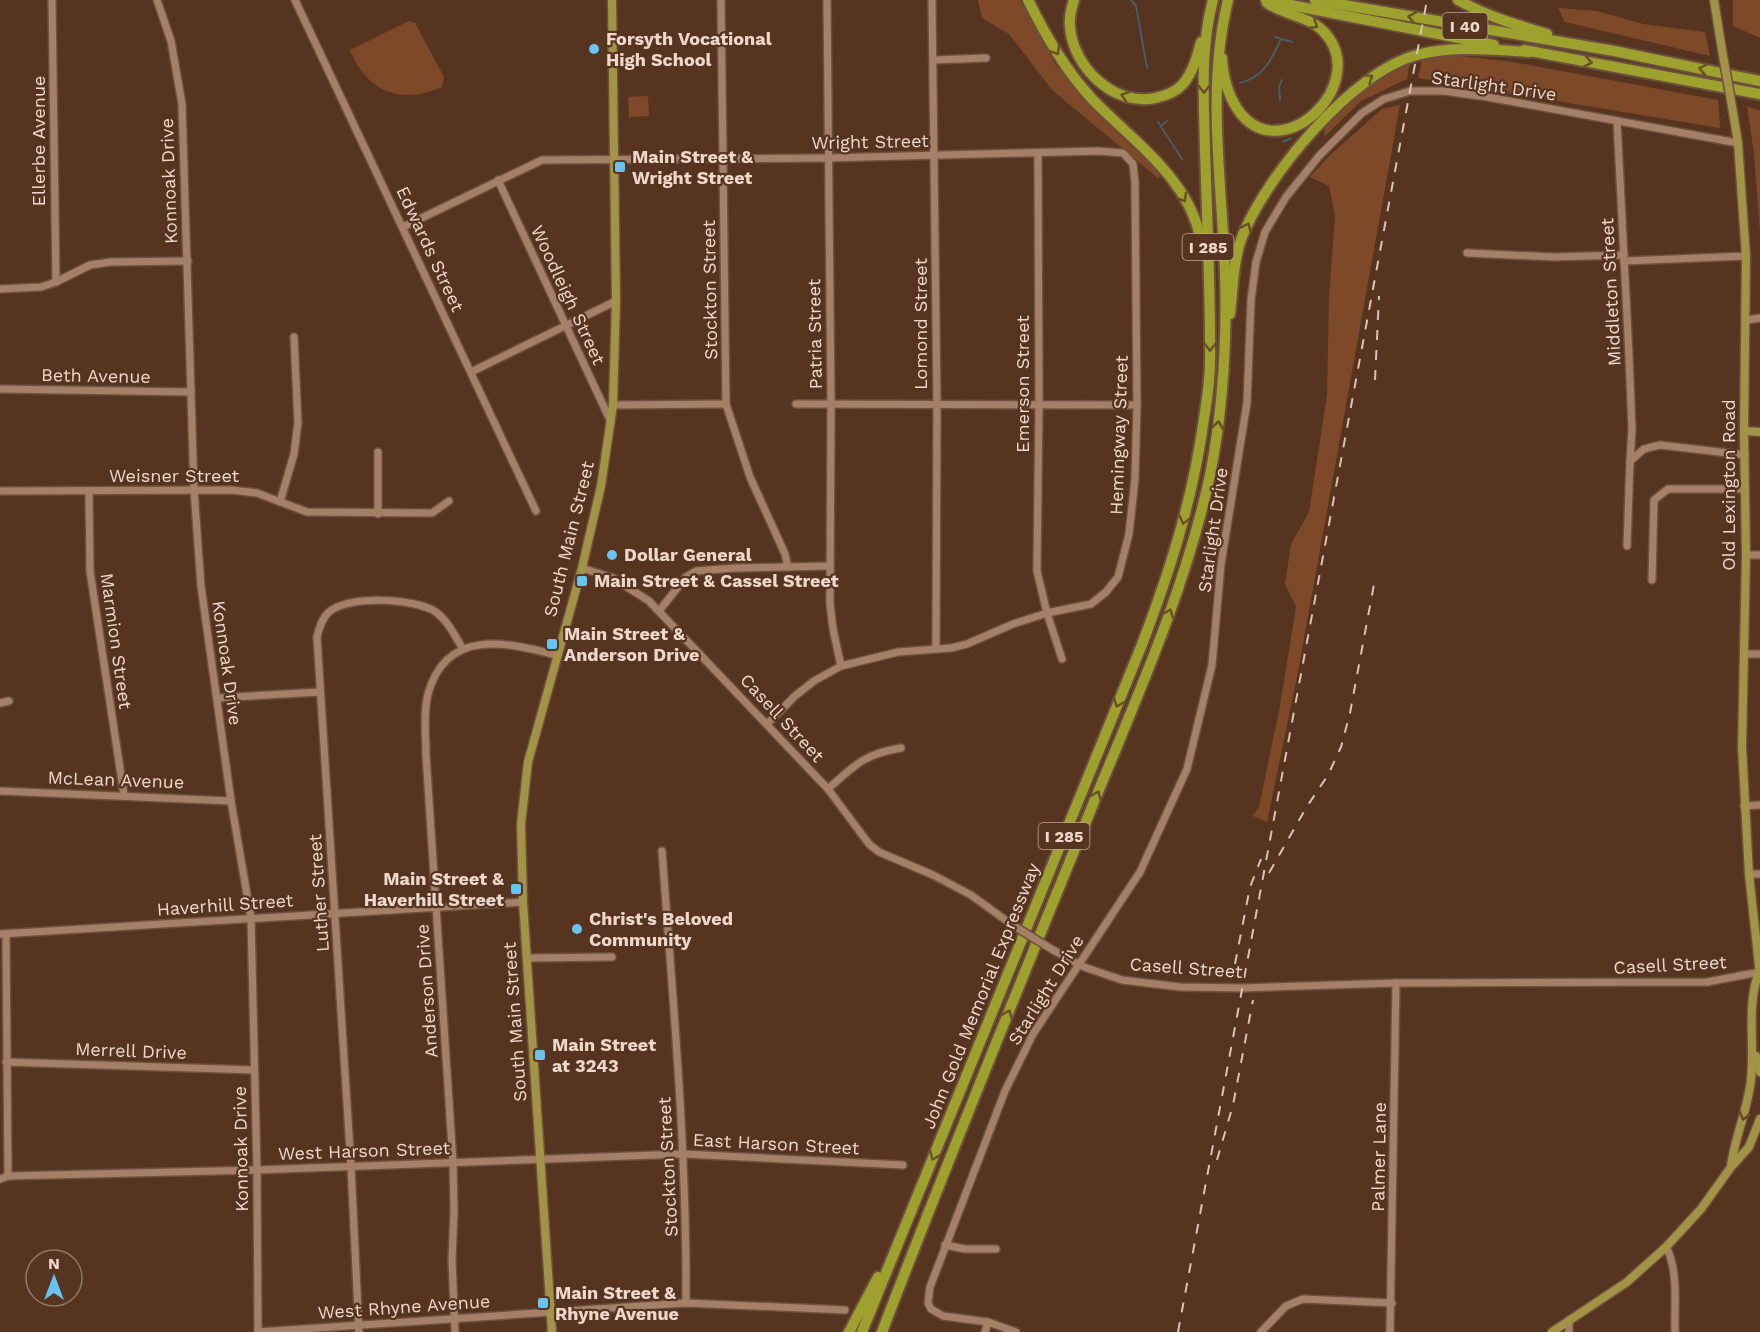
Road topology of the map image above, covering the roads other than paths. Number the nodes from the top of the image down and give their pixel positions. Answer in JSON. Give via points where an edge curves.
{"nodes":[{"id":1,"x":52,"y":0,"type":"edge"},
{"id":2,"x":157,"y":0,"type":"edge"},
{"id":3,"x":295,"y":0,"type":"edge"},
{"id":4,"x":612,"y":0,"type":"edge"},
{"id":5,"x":721,"y":0,"type":"edge"},
{"id":6,"x":827,"y":0,"type":"edge"},
{"id":7,"x":932,"y":0,"type":"edge"},
{"id":8,"x":1028,"y":0,"type":"edge"},
{"id":9,"x":1074,"y":0,"type":"edge"},
{"id":10,"x":1228,"y":0,"type":"edge"},
{"id":11,"x":1261,"y":0,"type":"edge"},
{"id":12,"x":1266,"y":0,"type":"edge"},
{"id":13,"x":1315,"y":0,"type":"edge"},
{"id":14,"x":1458,"y":0,"type":"edge"},
{"id":15,"x":1714,"y":0,"type":"edge"},
{"id":16,"x":1211,"y":5,"type":"edge"},
{"id":17,"x":1221,"y":30,"type":"junction"},
{"id":18,"x":1207,"y":31,"type":"junction"},
{"id":19,"x":1614,"y":51,"type":"junction"},
{"id":20,"x":1530,"y":52,"type":"junction"},
{"id":21,"x":986,"y":58,"type":"dead end"},
{"id":22,"x":934,"y":60,"type":"junction"},
{"id":23,"x":1760,"y":81,"type":"edge"},
{"id":24,"x":1760,"y":94,"type":"edge"},
{"id":25,"x":1617,"y":121,"type":"junction"},
{"id":26,"x":1738,"y":143,"type":"junction"},
{"id":27,"x":1038,"y":154,"type":"junction"},
{"id":28,"x":1126,"y":155,"type":"joint"},
{"id":29,"x":935,"y":156,"type":"junction"},
{"id":30,"x":828,"y":158,"type":"junction"},
{"id":31,"x":614,"y":159,"type":"junction"},
{"id":32,"x":723,"y":159,"type":"junction"},
{"id":33,"x":498,"y":180,"type":"junction"},
{"id":34,"x":403,"y":227,"type":"junction"},
{"id":35,"x":1467,"y":253,"type":"dead end"},
{"id":36,"x":1746,"y":256,"type":"junction"},
{"id":37,"x":1624,"y":258,"type":"junction"},
{"id":38,"x":188,"y":261,"type":"junction"},
{"id":39,"x":56,"y":282,"type":"junction"},
{"id":40,"x":0,"y":289,"type":"edge"},
{"id":41,"x":616,"y":301,"type":"junction"},
{"id":42,"x":1209,"y":310,"type":"junction"},
{"id":43,"x":1760,"y":318,"type":"edge"},
{"id":44,"x":1747,"y":320,"type":"junction"},
{"id":45,"x":567,"y":326,"type":"junction"},
{"id":46,"x":294,"y":337,"type":"dead end"},
{"id":47,"x":471,"y":372,"type":"junction"},
{"id":48,"x":1222,"y":388,"type":"junction"},
{"id":49,"x":0,"y":389,"type":"edge"},
{"id":50,"x":191,"y":392,"type":"junction"},
{"id":51,"x":831,"y":403,"type":"junction"},
{"id":52,"x":937,"y":403,"type":"junction"},
{"id":53,"x":1039,"y":403,"type":"junction"},
{"id":54,"x":726,"y":404,"type":"junction"},
{"id":55,"x":796,"y":404,"type":"dead end"},
{"id":56,"x":613,"y":405,"type":"junction"},
{"id":57,"x":1137,"y":405,"type":"junction"},
{"id":58,"x":611,"y":423,"type":"junction"},
{"id":59,"x":1744,"y":431,"type":"junction"},
{"id":60,"x":1760,"y":432,"type":"edge"},
{"id":61,"x":378,"y":452,"type":"dead end"},
{"id":62,"x":1745,"y":455,"type":"junction"},
{"id":63,"x":1630,"y":461,"type":"junction"},
{"id":64,"x":1744,"y":489,"type":"junction"},
{"id":65,"x":89,"y":490,"type":"junction"},
{"id":66,"x":194,"y":490,"type":"junction"},
{"id":67,"x":0,"y":491,"type":"edge"},
{"id":68,"x":280,"y":501,"type":"junction"},
{"id":69,"x":449,"y":501,"type":"dead end"},
{"id":70,"x":536,"y":511,"type":"dead end"},
{"id":71,"x":378,"y":514,"type":"junction"},
{"id":72,"x":1627,"y":546,"type":"dead end"},
{"id":73,"x":1746,"y":555,"type":"junction"},
{"id":74,"x":1760,"y":555,"type":"edge"},
{"id":75,"x":830,"y":566,"type":"junction"},
{"id":76,"x":788,"y":567,"type":"junction"},
{"id":77,"x":582,"y":568,"type":"junction"},
{"id":78,"x":1652,"y":580,"type":"dead end"},
{"id":79,"x":659,"y":611,"type":"junction"},
{"id":80,"x":1047,"y":613,"type":"junction"},
{"id":81,"x":936,"y":648,"type":"junction"},
{"id":82,"x":463,"y":649,"type":"junction"},
{"id":83,"x":1744,"y":654,"type":"junction"},
{"id":84,"x":1760,"y":654,"type":"edge"},
{"id":85,"x":556,"y":655,"type":"junction"},
{"id":86,"x":1062,"y":659,"type":"dead end"},
{"id":87,"x":841,"y":666,"type":"junction"},
{"id":88,"x":320,"y":692,"type":"junction"},
{"id":89,"x":217,"y":698,"type":"junction"},
{"id":90,"x":9,"y":701,"type":"dead end"},
{"id":91,"x":0,"y":703,"type":"edge"},
{"id":92,"x":767,"y":724,"type":"junction"},
{"id":93,"x":901,"y":748,"type":"dead end"},
{"id":94,"x":828,"y":789,"type":"junction"},
{"id":95,"x":0,"y":791,"type":"edge"},
{"id":96,"x":124,"y":795,"type":"junction"},
{"id":97,"x":231,"y":801,"type":"junction"},
{"id":98,"x":1760,"y":805,"type":"edge"},
{"id":99,"x":1744,"y":806,"type":"junction"},
{"id":100,"x":662,"y":851,"type":"dead end"},
{"id":101,"x":1749,"y":874,"type":"junction"},
{"id":102,"x":1760,"y":874,"type":"edge"},
{"id":103,"x":523,"y":902,"type":"junction"},
{"id":104,"x":436,"y":906,"type":"junction"},
{"id":105,"x":335,"y":912,"type":"junction"},
{"id":106,"x":251,"y":918,"type":"junction"},
{"id":107,"x":3,"y":934,"type":"edge"},
{"id":108,"x":612,"y":957,"type":"dead end"},
{"id":109,"x":527,"y":958,"type":"junction"},
{"id":110,"x":1078,"y":963,"type":"junction"},
{"id":111,"x":1760,"y":973,"type":"edge"},
{"id":112,"x":1396,"y":983,"type":"junction"},
{"id":113,"x":1752,"y":1037,"type":"junction"},
{"id":114,"x":6,"y":1062,"type":"junction"},
{"id":115,"x":254,"y":1070,"type":"junction"},
{"id":116,"x":1760,"y":1072,"type":"edge"},
{"id":117,"x":1760,"y":1119,"type":"edge"},
{"id":118,"x":683,"y":1154,"type":"junction"},
{"id":119,"x":540,"y":1160,"type":"junction"},
{"id":120,"x":453,"y":1162,"type":"junction"},
{"id":121,"x":903,"y":1165,"type":"dead end"},
{"id":122,"x":351,"y":1166,"type":"junction"},
{"id":123,"x":1731,"y":1167,"type":"junction"},
{"id":124,"x":257,"y":1170,"type":"junction"},
{"id":125,"x":4,"y":1178,"type":"edge"},
{"id":126,"x":937,"y":1187,"type":"junction"},
{"id":127,"x":914,"y":1204,"type":"junction"},
{"id":128,"x":945,"y":1245,"type":"junction"},
{"id":129,"x":1666,"y":1247,"type":"junction"},
{"id":130,"x":996,"y":1249,"type":"dead end"},
{"id":131,"x":686,"y":1303,"type":"junction"},
{"id":132,"x":1392,"y":1304,"type":"junction"},
{"id":133,"x":845,"y":1311,"type":"dead end"},
{"id":134,"x":551,"y":1312,"type":"junction"},
{"id":135,"x":454,"y":1319,"type":"junction"},
{"id":136,"x":1569,"y":1320,"type":"junction"},
{"id":137,"x":988,"y":1322,"type":"junction"},
{"id":138,"x":359,"y":1329,"type":"edge"},
{"id":139,"x":258,"y":1332,"type":"edge"},
{"id":140,"x":455,"y":1332,"type":"edge"},
{"id":141,"x":552,"y":1332,"type":"edge"},
{"id":142,"x":849,"y":1332,"type":"edge"},
{"id":143,"x":862,"y":1332,"type":"edge"},
{"id":144,"x":882,"y":1332,"type":"edge"},
{"id":145,"x":887,"y":1332,"type":"edge"},
{"id":146,"x":985,"y":1332,"type":"edge"},
{"id":147,"x":1016,"y":1332,"type":"edge"},
{"id":148,"x":1261,"y":1332,"type":"edge"},
{"id":149,"x":1390,"y":1332,"type":"edge"},
{"id":150,"x":1551,"y":1332,"type":"edge"},
{"id":151,"x":1569,"y":1332,"type":"edge"},
{"id":152,"x":1675,"y":1332,"type":"edge"}],
"edges":[{"from":1,"to":39,"type":"street","name":"Ellerbe Avenue"},
{"from":2,"to":38,"type":"street","name":"Konnoak Drive","via":[[171,41],[182,104]]},
{"from":3,"to":34,"type":"street","name":"Edwards Street"},
{"from":4,"to":31,"type":"main road","name":"South Main Street"},
{"from":5,"to":32,"type":"street","name":"Stockton Street"},
{"from":6,"to":30,"type":"street","name":"Patria Street"},
{"from":7,"to":22,"type":"street","name":"Lomond Street"},
{"from":8,"to":42,"type":"highway","one_way":true,"via":[[1065,66],[1093,99],[1159,162],[1184,197],[1201,240]]},
{"from":18,"to":9,"type":"highway","one_way":true,"via":[[1193,67],[1180,86],[1157,98],[1131,99],[1098,81],[1079,56],[1070,28]]},
{"from":10,"to":17,"type":"highway","name":"John Gold Memorial Expressway","number":"I 285"},
{"from":11,"to":17,"type":"highway","one_way":true,"via":[[1318,27],[1332,45],[1337,62],[1335,79],[1328,98],[1308,119],[1276,131],[1257,127],[1244,117],[1226,82]]},
{"from":12,"to":20,"type":"highway","number":"I 40"},
{"from":19,"to":13,"type":"highway","number":"I 40","one_way":true},
{"from":14,"to":19,"type":"highway","via":[[1520,26]]},
{"from":15,"to":26,"type":"main road","name":"Old Lexington Road","bridge":true},
{"from":16,"to":18,"type":"highway","name":"John Gold Memorial Expressway","number":"I 285"},
{"from":17,"to":48,"type":"highway","name":"John Gold Memorial Expressway","number":"I 285","via":[[1215,92],[1225,276]]},
{"from":18,"to":42,"type":"highway","name":"John Gold Memorial Expressway","number":"I 285","one_way":true,"via":[[1204,103]]},
{"from":23,"to":19,"type":"highway","number":"I 40","one_way":true},
{"from":20,"to":24,"type":"highway","number":"I 40","one_way":true},
{"from":48,"to":20,"type":"highway","one_way":true,"via":[[1241,239],[1258,202],[1325,118],[1369,77],[1416,55],[1445,50]]},
{"from":21,"to":22,"type":"street"},
{"from":22,"to":29,"type":"street","name":"Lomond Street"},
{"from":25,"to":26,"type":"street","name":"Starlight Drive"},
{"from":25,"to":37,"type":"street","name":"Middleton Street"},
{"from":25,"to":110,"type":"street","name":"Starlight Drive","via":[[1444,91],[1410,91],[1384,99],[1362,113],[1286,196],[1265,232],[1256,262],[1247,403],[1221,564],[1212,665],[1193,750],[1140,872]]},
{"from":26,"to":36,"type":"main road","name":"Old Lexington Road"},
{"from":27,"to":28,"type":"street","name":"Wright Street"},
{"from":27,"to":29,"type":"street","name":"Wright Street"},
{"from":27,"to":53,"type":"street","name":"Emerson Street"},
{"from":28,"to":57,"type":"street","name":"Hemingway Street","via":[[1133,164],[1136,183]]},
{"from":29,"to":30,"type":"street","name":"Wright Street"},
{"from":29,"to":52,"type":"street","name":"Lomond Street"},
{"from":30,"to":32,"type":"street","name":"Wright Street"},
{"from":30,"to":51,"type":"street","name":"Patria Street"},
{"from":31,"to":32,"type":"street","name":"Wright Street"},
{"from":31,"to":33,"type":"street","name":"Wright Street","via":[[542,160]]},
{"from":31,"to":41,"type":"main road","name":"South Main Street"},
{"from":32,"to":54,"type":"street","name":"Stockton Street"},
{"from":33,"to":34,"type":"street","name":"Wright Street"},
{"from":33,"to":45,"type":"street","name":"Woodleigh Street"},
{"from":34,"to":47,"type":"street","name":"Edwards Street"},
{"from":35,"to":37,"type":"street"},
{"from":36,"to":37,"type":"street"},
{"from":36,"to":44,"type":"main road","name":"Old Lexington Road"},
{"from":37,"to":63,"type":"street","name":"Middleton Street"},
{"from":38,"to":39,"type":"street","via":[[90,265]]},
{"from":38,"to":50,"type":"street","name":"Konnoak Drive"},
{"from":39,"to":40,"type":"street","via":[[35,288]]},
{"from":41,"to":45,"type":"street"},
{"from":41,"to":56,"type":"main road","name":"South Main Street"},
{"from":42,"to":127,"type":"highway","name":"John Gold Memorial Expressway","number":"I 285","one_way":true,"via":[[1206,403],[1197,463],[1165,585]]},
{"from":43,"to":44,"type":"street"},
{"from":44,"to":59,"type":"main road","name":"Old Lexington Road"},
{"from":45,"to":47,"type":"street"},
{"from":45,"to":58,"type":"street","name":"Woodleigh Street"},
{"from":46,"to":68,"type":"street","via":[[298,423],[294,454]]},
{"from":47,"to":70,"type":"street","name":"Edwards Street"},
{"from":126,"to":48,"type":"highway","name":"John Gold Memorial Expressway","number":"I 285","one_way":true,"via":[[1186,570],[1211,470]]},
{"from":49,"to":50,"type":"street","name":"Beth Avenue"},
{"from":50,"to":66,"type":"street","name":"Konnoak Drive"},
{"from":51,"to":52,"type":"street"},
{"from":51,"to":55,"type":"street"},
{"from":51,"to":75,"type":"street","name":"Patria Street"},
{"from":52,"to":53,"type":"street"},
{"from":52,"to":81,"type":"street","name":"Lomond Street"},
{"from":53,"to":57,"type":"street"},
{"from":53,"to":80,"type":"street","name":"Emerson Street","via":[[1037,571]]},
{"from":54,"to":56,"type":"street"},
{"from":54,"to":76,"type":"street","name":"Stockton Street","via":[[750,477]]},
{"from":56,"to":58,"type":"main road","name":"South Main Street"},
{"from":57,"to":80,"type":"street","name":"Hemingway Street","via":[[1129,534],[1118,578],[1091,604]]},
{"from":58,"to":77,"type":"main road","name":"South Main Street"},
{"from":59,"to":60,"type":"main road"},
{"from":59,"to":62,"type":"main road","name":"Old Lexington Road"},
{"from":61,"to":71,"type":"street"},
{"from":62,"to":63,"type":"street","via":[[1665,446],[1644,449]]},
{"from":62,"to":64,"type":"main road","name":"Old Lexington Road"},
{"from":63,"to":72,"type":"street","name":"Middleton Street"},
{"from":64,"to":73,"type":"main road","name":"Old Lexington Road"},
{"from":64,"to":78,"type":"street","via":[[1668,489],[1654,500]]},
{"from":65,"to":66,"type":"street","name":"Weisner Street"},
{"from":65,"to":67,"type":"street","name":"Weisner Street"},
{"from":65,"to":96,"type":"street","name":"Marmion Street","via":[[90,571]]},
{"from":66,"to":68,"type":"street","name":"Weisner Street","via":[[257,493]]},
{"from":66,"to":89,"type":"street","name":"Konnoak Drive","via":[[201,586]]},
{"from":68,"to":71,"type":"street","name":"Weisner Street","via":[[307,512]]},
{"from":69,"to":71,"type":"street","name":"Weisner Street","via":[[432,513]]},
{"from":73,"to":74,"type":"street"},
{"from":73,"to":83,"type":"main road","name":"Old Lexington Road"},
{"from":75,"to":76,"type":"street"},
{"from":75,"to":87,"type":"street","name":"Patria Street","via":[[832,629]]},
{"from":76,"to":79,"type":"street","via":[[696,571],[686,576]]},
{"from":77,"to":79,"type":"street","name":"Casell Street","via":[[612,578]]},
{"from":77,"to":85,"type":"main road","name":"South Main Street"},
{"from":79,"to":92,"type":"street","name":"Casell Street"},
{"from":80,"to":81,"type":"street","name":"Hemingway Street","via":[[959,646]]},
{"from":80,"to":86,"type":"street","name":"Emerson Street"},
{"from":81,"to":87,"type":"street","name":"Hemingway Street","via":[[898,652]]},
{"from":82,"to":85,"type":"street","via":[[505,643]]},
{"from":82,"to":88,"type":"street","name":"Luther Street","via":[[444,618],[421,605],[384,601],[340,605],[326,615],[320,628]]},
{"from":82,"to":104,"type":"street","name":"Anderson Drive","via":[[441,668],[426,705]]},
{"from":83,"to":84,"type":"street"},
{"from":83,"to":99,"type":"main road","name":"Old Lexington Road"},
{"from":85,"to":103,"type":"main road","name":"South Main Street","via":[[528,762],[521,824]]},
{"from":87,"to":92,"type":"street","name":"Hemingway Street","via":[[814,681]]},
{"from":88,"to":89,"type":"street"},
{"from":88,"to":105,"type":"street","name":"Luther Street"},
{"from":89,"to":97,"type":"street","name":"Konnoak Drive"},
{"from":90,"to":91,"type":"street"},
{"from":92,"to":94,"type":"street","name":"Casell Street"},
{"from":93,"to":94,"type":"street","via":[[879,752],[857,763]]},
{"from":94,"to":110,"type":"street","name":"Casell Street","bridge":true,"via":[[857,831],[879,852],[962,891]]},
{"from":95,"to":96,"type":"street","name":"McLean Avenue"},
{"from":96,"to":97,"type":"street","name":"McLean Avenue"},
{"from":97,"to":106,"type":"street","name":"Konnoak Drive"},
{"from":98,"to":99,"type":"street"},
{"from":99,"to":101,"type":"main road","name":"Old Lexington Road"},
{"from":100,"to":118,"type":"street","name":"Stockton Street"},
{"from":101,"to":102,"type":"street"},
{"from":101,"to":111,"type":"main road","name":"Old Lexington Road"},
{"from":103,"to":104,"type":"street","name":"Haverhill Street"},
{"from":103,"to":109,"type":"main road","name":"South Main Street"},
{"from":104,"to":105,"type":"street","name":"Haverhill Street"},
{"from":104,"to":120,"type":"street","name":"Anderson Drive"},
{"from":105,"to":106,"type":"street","name":"Haverhill Street"},
{"from":105,"to":122,"type":"street","name":"Luther Street"},
{"from":106,"to":107,"type":"street","name":"Haverhill Street"},
{"from":106,"to":115,"type":"street","name":"Konnoak Drive"},
{"from":107,"to":114,"type":"street"},
{"from":108,"to":109,"type":"street"},
{"from":109,"to":119,"type":"main road","name":"South Main Street"},
{"from":110,"to":112,"type":"street","name":"Casell Street","via":[[1122,980],[1180,987]]},
{"from":110,"to":128,"type":"street","name":"Starlight Drive","via":[[1035,1030],[1005,1091]]},
{"from":111,"to":112,"type":"street","name":"Casell Street","via":[[1707,982]]},
{"from":111,"to":113,"type":"main road","name":"Old Lexington Road","via":[[1752,988]]},
{"from":112,"to":132,"type":"street","name":"Palmer Lane"},
{"from":113,"to":116,"type":"main road"},
{"from":113,"to":123,"type":"main road","one_way":true,"via":[[1749,1094]]},
{"from":114,"to":115,"type":"street","name":"Merrell Drive"},
{"from":114,"to":125,"type":"street"},
{"from":115,"to":124,"type":"street","name":"Konnoak Drive"},
{"from":117,"to":123,"type":"main road","via":[[1749,1147]]},
{"from":118,"to":119,"type":"street","name":"East Harson Street"},
{"from":118,"to":121,"type":"street","name":"East Harson Street"},
{"from":118,"to":131,"type":"street","name":"Stockton Street"},
{"from":119,"to":120,"type":"street","name":"West Harson Street"},
{"from":119,"to":134,"type":"main road","name":"South Main Street"},
{"from":120,"to":122,"type":"street","name":"West Harson Street"},
{"from":120,"to":135,"type":"street","name":"Anderson Drive"},
{"from":122,"to":124,"type":"street","name":"West Harson Street"},
{"from":122,"to":138,"type":"street","name":"Luther Street"},
{"from":123,"to":129,"type":"main road","via":[[1701,1209]]},
{"from":124,"to":125,"type":"street","name":"West Harson Street"},
{"from":124,"to":139,"type":"street","name":"Konnoak Drive"},
{"from":126,"to":144,"type":"highway","name":"John Gold Memorial Expressway","number":"I 285"},
{"from":126,"to":145,"type":"highway"},
{"from":127,"to":142,"type":"highway"},
{"from":127,"to":143,"type":"highway","name":"John Gold Memorial Expressway","number":"I 285"},
{"from":128,"to":130,"type":"street"},
{"from":128,"to":137,"type":"street","name":"Starlight Drive","via":[[930,1287],[931,1309],[943,1316]]},
{"from":129,"to":136,"type":"main road","via":[[1627,1282]]},
{"from":129,"to":152,"type":"street","via":[[1674,1268]]},
{"from":131,"to":133,"type":"street","name":"West Rhyne Avenue"},
{"from":131,"to":134,"type":"street","name":"West Rhyne Avenue"},
{"from":132,"to":148,"type":"street","via":[[1303,1299],[1286,1306]]},
{"from":132,"to":149,"type":"street","name":"Palmer Lane"},
{"from":134,"to":135,"type":"street","name":"West Rhyne Avenue"},
{"from":134,"to":141,"type":"main road","name":"South Main Street"},
{"from":135,"to":138,"type":"street","name":"West Rhyne Avenue"},
{"from":135,"to":140,"type":"street","name":"Anderson Drive"},
{"from":136,"to":150,"type":"main road"},
{"from":136,"to":151,"type":"street"},
{"from":137,"to":146,"type":"street"},
{"from":137,"to":147,"type":"street"},
{"from":138,"to":139,"type":"street","name":"West Rhyne Avenue"}]}
